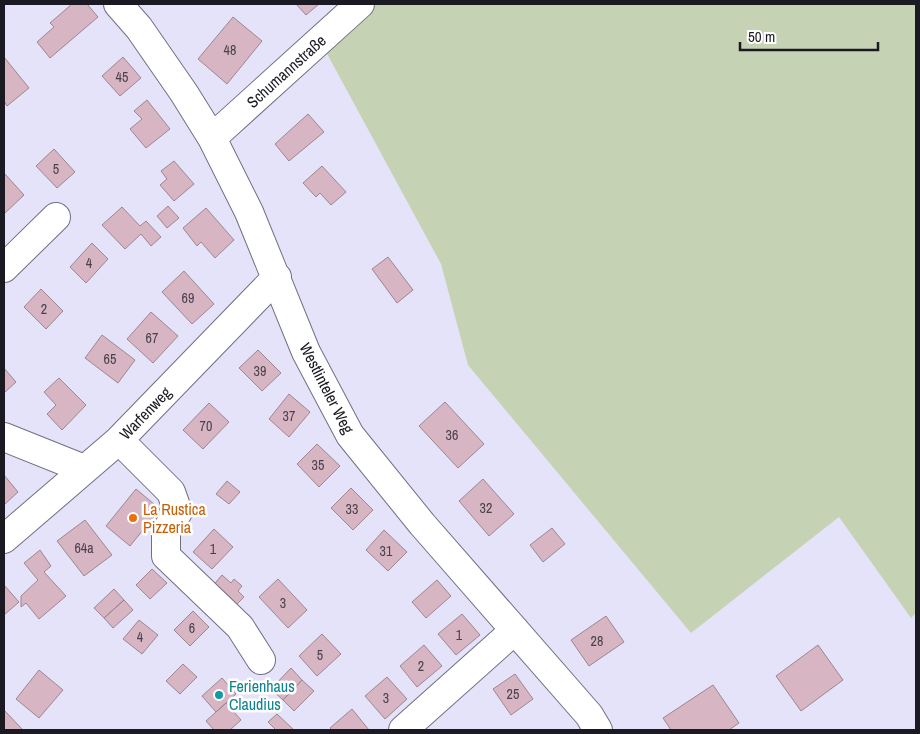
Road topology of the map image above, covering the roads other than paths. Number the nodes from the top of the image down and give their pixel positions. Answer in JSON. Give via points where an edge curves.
{"nodes":[{"id":1,"x":118,"y":4,"type":"edge"},
{"id":2,"x":360,"y":4,"type":"edge"},
{"id":3,"x":212,"y":138,"type":"junction"},
{"id":4,"x":56,"y":218,"type":"dead end"},
{"id":5,"x":4,"y":268,"type":"edge"},
{"id":6,"x":277,"y":277,"type":"junction"},
{"id":7,"x":4,"y":437,"type":"edge"},
{"id":8,"x":119,"y":440,"type":"junction"},
{"id":9,"x":84,"y":468,"type":"junction"},
{"id":10,"x":4,"y":539,"type":"edge"},
{"id":11,"x":515,"y":630,"type":"junction"},
{"id":12,"x":261,"y":660,"type":"dead end"},
{"id":13,"x":403,"y":730,"type":"edge"},
{"id":14,"x":598,"y":730,"type":"edge"}],
"edges":[{"from":1,"to":3,"type":"street","name":"Westlinteler Weg","via":[[184,93]]},
{"from":2,"to":3,"type":"street","name":"Schumannstraße"},
{"from":3,"to":6,"type":"street","name":"Westlinteler Weg","via":[[250,212]]},
{"from":4,"to":5,"type":"street"},
{"from":6,"to":8,"type":"street","name":"Warfenweg"},
{"from":6,"to":11,"type":"street","name":"Westlinteler Weg","via":[[306,352],[350,435],[422,524]]},
{"from":7,"to":9,"type":"street"},
{"from":8,"to":9,"type":"street","name":"Warfenweg"},
{"from":8,"to":12,"type":"street","via":[[171,492],[178,512],[166,531],[166,556],[240,627]]},
{"from":9,"to":10,"type":"street","name":"Warfenweg"},
{"from":11,"to":13,"type":"street"},
{"from":11,"to":14,"type":"street","name":"Westlinteler Weg","via":[[589,715]]}]}
